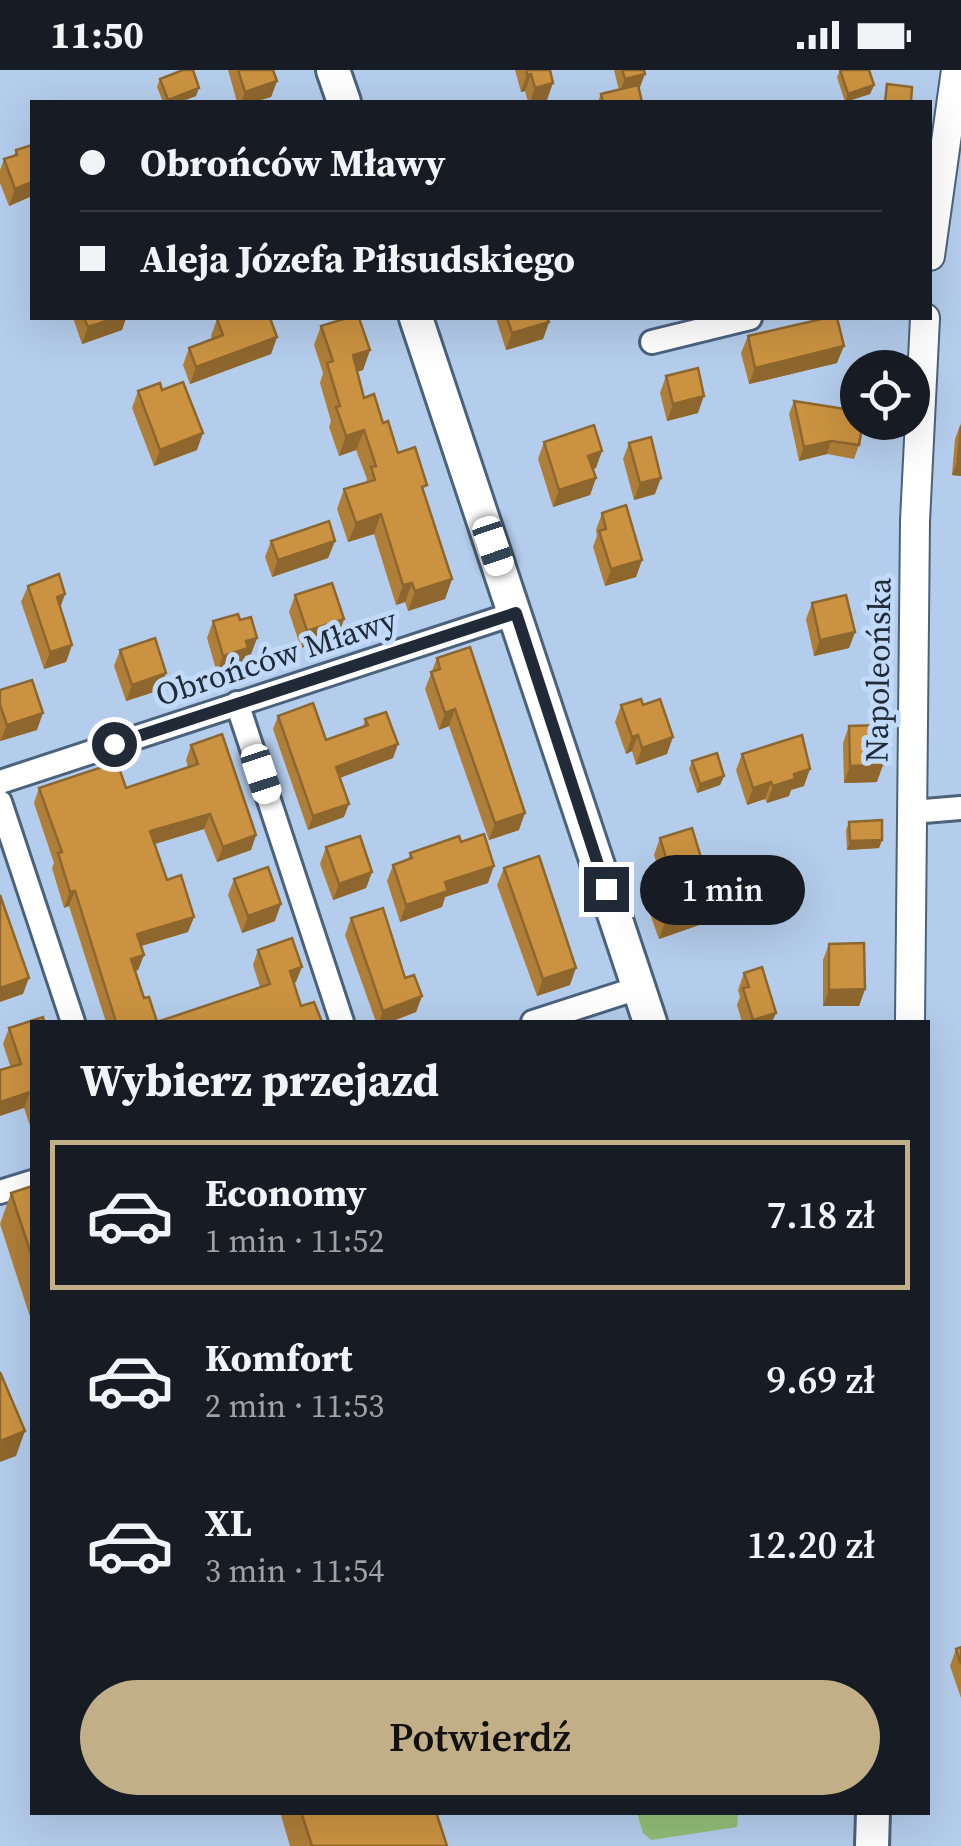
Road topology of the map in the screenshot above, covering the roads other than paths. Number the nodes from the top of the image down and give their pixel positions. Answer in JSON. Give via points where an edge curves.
{"nodes":[{"id":1,"x":334,"y":70,"type":"edge"},
{"id":2,"x":956,"y":70,"type":"edge"},
{"id":3,"x":343,"y":100,"type":"edge"},
{"id":4,"x":932,"y":242,"type":"edge"},
{"id":5,"x":417,"y":320,"type":"edge"},
{"id":6,"x":742,"y":320,"type":"edge"},
{"id":7,"x":925,"y":320,"type":"edge"},
{"id":8,"x":652,"y":342,"type":"dead end"},
{"id":9,"x":516,"y":613,"type":"junction"},
{"id":10,"x":238,"y":703,"type":"junction"},
{"id":11,"x":0,"y":782,"type":"edge"},
{"id":12,"x":0,"y":802,"type":"edge"},
{"id":13,"x":961,"y":808,"type":"edge"},
{"id":14,"x":912,"y":812,"type":"junction"},
{"id":15,"x":638,"y":988,"type":"junction"},
{"id":16,"x":71,"y":1020,"type":"edge"},
{"id":17,"x":341,"y":1020,"type":"edge"},
{"id":18,"x":539,"y":1020,"type":"edge"},
{"id":19,"x":649,"y":1020,"type":"edge"},
{"id":20,"x":910,"y":1020,"type":"edge"},
{"id":21,"x":30,"y":1183,"type":"edge"},
{"id":22,"x":0,"y":1192,"type":"edge"},
{"id":23,"x":874,"y":1815,"type":"edge"},
{"id":24,"x":872,"y":1846,"type":"edge"}],
"edges":[{"from":1,"to":3,"type":"main road"},
{"from":2,"to":4,"type":"street"},
{"from":5,"to":9,"type":"main road"},
{"from":6,"to":8,"type":"street"},
{"from":7,"to":14,"type":"street","name":"Napoleońska","via":[[914,521]]},
{"from":9,"to":10,"type":"street","name":"Obrońców Mławy"},
{"from":9,"to":15,"type":"main road"},
{"from":10,"to":11,"type":"street","name":"Obrońców Mławy"},
{"from":10,"to":17,"type":"street"},
{"from":12,"to":16,"type":"street"},
{"from":13,"to":14,"type":"street"},
{"from":14,"to":20,"type":"street","name":"Napoleońska"},
{"from":15,"to":18,"type":"street"},
{"from":15,"to":19,"type":"main road"},
{"from":21,"to":22,"type":"street"},
{"from":23,"to":24,"type":"main road"}]}
